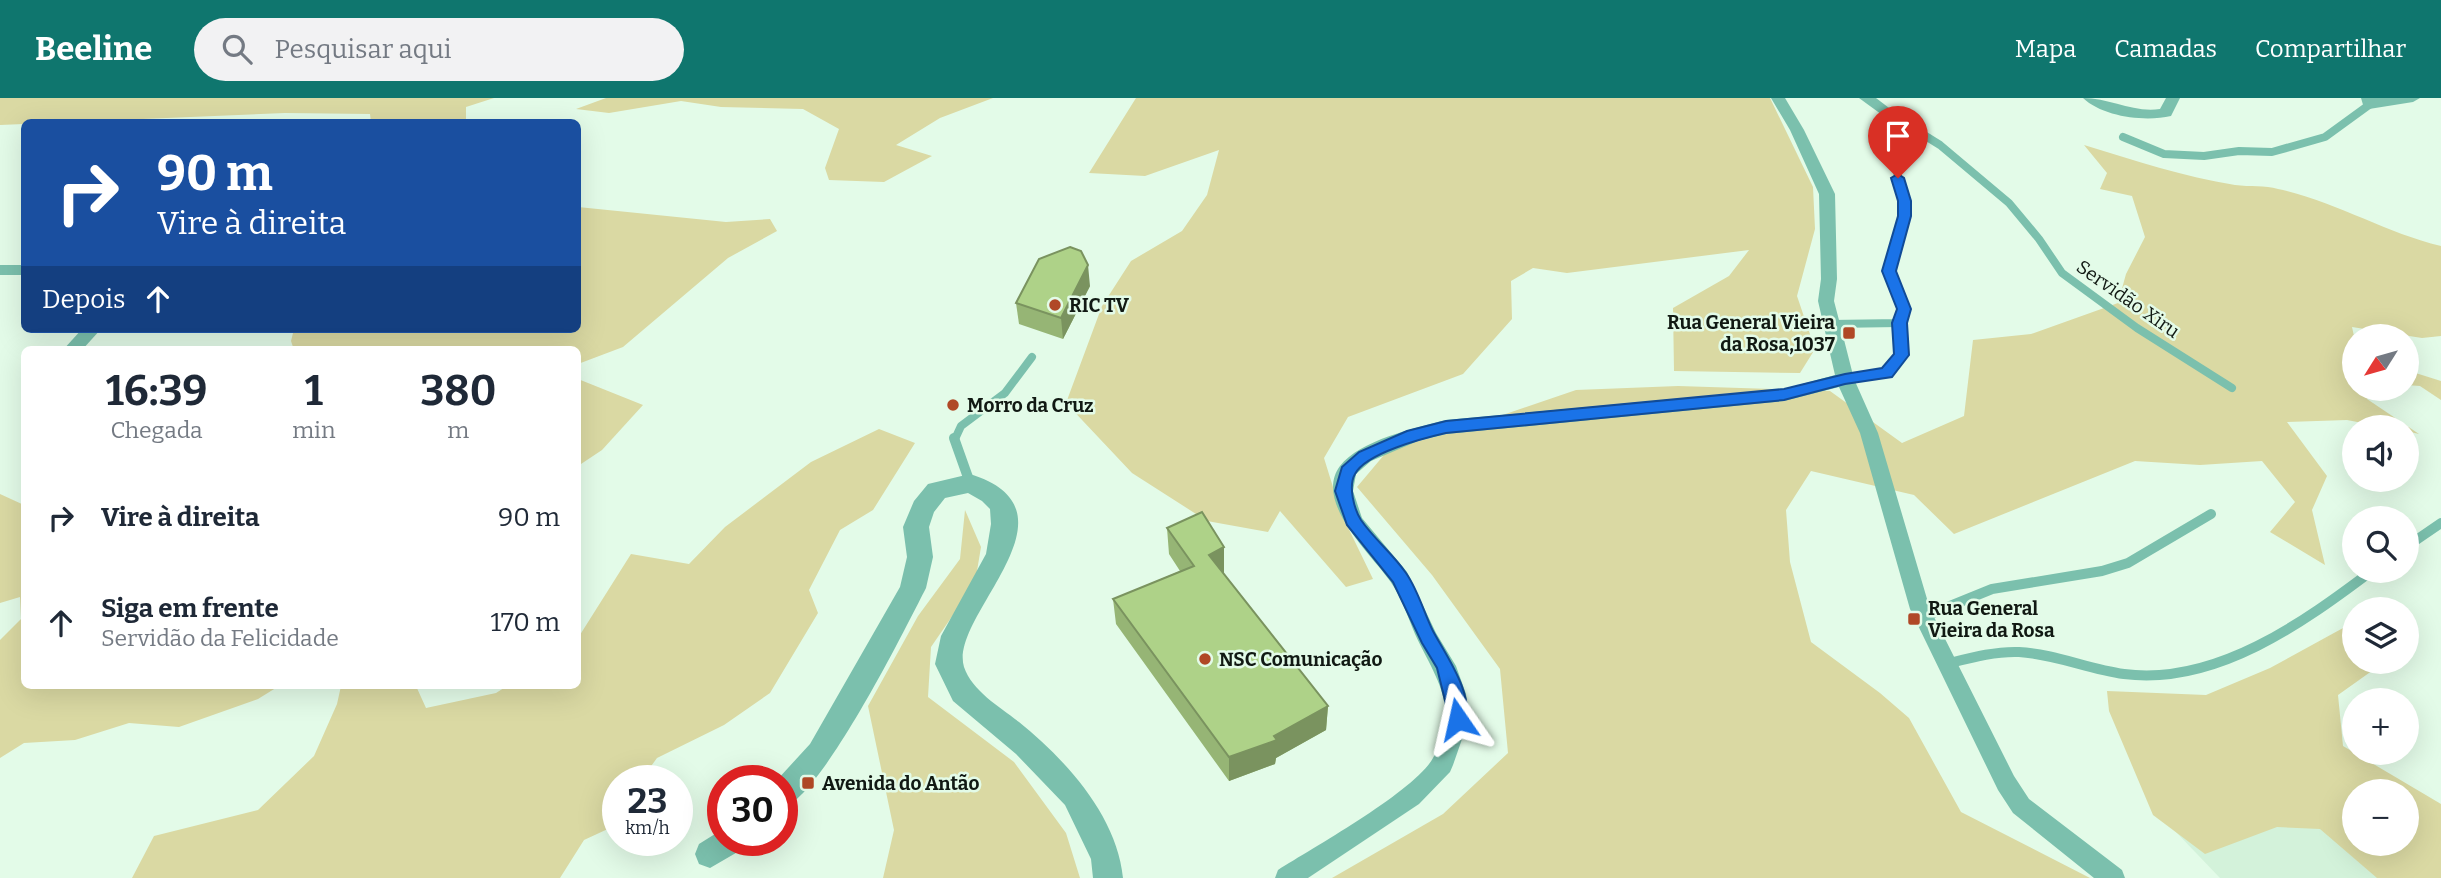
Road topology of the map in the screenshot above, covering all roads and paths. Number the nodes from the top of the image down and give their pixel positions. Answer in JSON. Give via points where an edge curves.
{"nodes":[{"id":1,"x":1778,"y":98,"type":"edge"},
{"id":2,"x":1866,"y":98,"type":"edge"},
{"id":3,"x":2090,"y":98,"type":"edge"},
{"id":4,"x":2173,"y":98,"type":"edge"},
{"id":5,"x":2413,"y":98,"type":"edge"},
{"id":6,"x":2369,"y":102,"type":"edge"},
{"id":7,"x":1890,"y":114,"type":"junction"},
{"id":8,"x":1797,"y":130,"type":"joint"},
{"id":9,"x":2123,"y":137,"type":"dead end"},
{"id":10,"x":0,"y":270,"type":"edge"},
{"id":11,"x":21,"y":270,"type":"edge"},
{"id":12,"x":1899,"y":323,"type":"junction"},
{"id":13,"x":1831,"y":324,"type":"junction"},
{"id":14,"x":88,"y":333,"type":"edge"},
{"id":15,"x":76,"y":346,"type":"edge"},
{"id":16,"x":1032,"y":357,"type":"dead end"},
{"id":17,"x":1845,"y":379,"type":"junction"},
{"id":18,"x":2232,"y":388,"type":"dead end"},
{"id":19,"x":970,"y":483,"type":"junction"},
{"id":20,"x":2211,"y":514,"type":"dead end"},
{"id":21,"x":2441,"y":523,"type":"edge"},
{"id":22,"x":2419,"y":538,"type":"edge"},
{"id":23,"x":2354,"y":583,"type":"edge"},
{"id":24,"x":1923,"y":617,"type":"junction"},
{"id":25,"x":1945,"y":664,"type":"junction"},
{"id":26,"x":798,"y":778,"type":"edge"},
{"id":27,"x":1108,"y":878,"type":"edge"},
{"id":28,"x":1287,"y":878,"type":"edge"},
{"id":29,"x":2113,"y":878,"type":"edge"}],
"edges":[{"from":1,"to":8,"type":"street"},
{"from":2,"to":7,"type":"street"},
{"from":3,"to":4,"type":"street","via":[[2151,116],[2166,113]]},
{"from":5,"to":6,"type":"street"},
{"from":6,"to":9,"type":"lane","via":[[2325,137],[2272,152],[2164,154]]},
{"from":7,"to":12,"type":"lane","via":[[1895,164],[1905,201],[1889,271],[1904,309]]},
{"from":7,"to":18,"type":"lane","name":"Servidão Xiru","via":[[1940,145],[2009,204],[2062,273],[2137,328]]},
{"from":8,"to":13,"type":"street","via":[[1827,194],[1826,301]]},
{"from":10,"to":11,"type":"street"},
{"from":12,"to":13,"type":"lane"},
{"from":12,"to":17,"type":"lane","via":[[1902,355],[1887,373]]},
{"from":13,"to":17,"type":"street"},
{"from":14,"to":15,"type":"street"},
{"from":16,"to":19,"type":"lane","via":[[1005,393],[961,426],[954,438]]},
{"from":17,"to":24,"type":"street","via":[[1869,433]]},
{"from":17,"to":28,"type":"street","via":[[1784,395],[1446,427],[1364,456],[1347,471],[1343,491],[1353,521],[1400,578],[1446,666],[1458,719],[1442,765],[1411,797]]},
{"from":19,"to":26,"type":"street","via":[[937,491],[923,508],[916,527],[920,557],[913,588],[820,753]]},
{"from":19,"to":27,"type":"street","via":[[1002,506],[1004,524],[999,555],[954,636],[949,664],[963,693],[1026,745],[1075,796],[1106,858]]},
{"from":20,"to":24,"type":"lane","via":[[2128,563],[1992,589]]},
{"from":21,"to":22,"type":"lane"},
{"from":23,"to":25,"type":"lane","via":[[2272,640],[2182,671],[2141,675],[2105,671],[2018,652]]},
{"from":24,"to":25,"type":"street"},
{"from":25,"to":29,"type":"street","via":[[2021,806]]}]}
